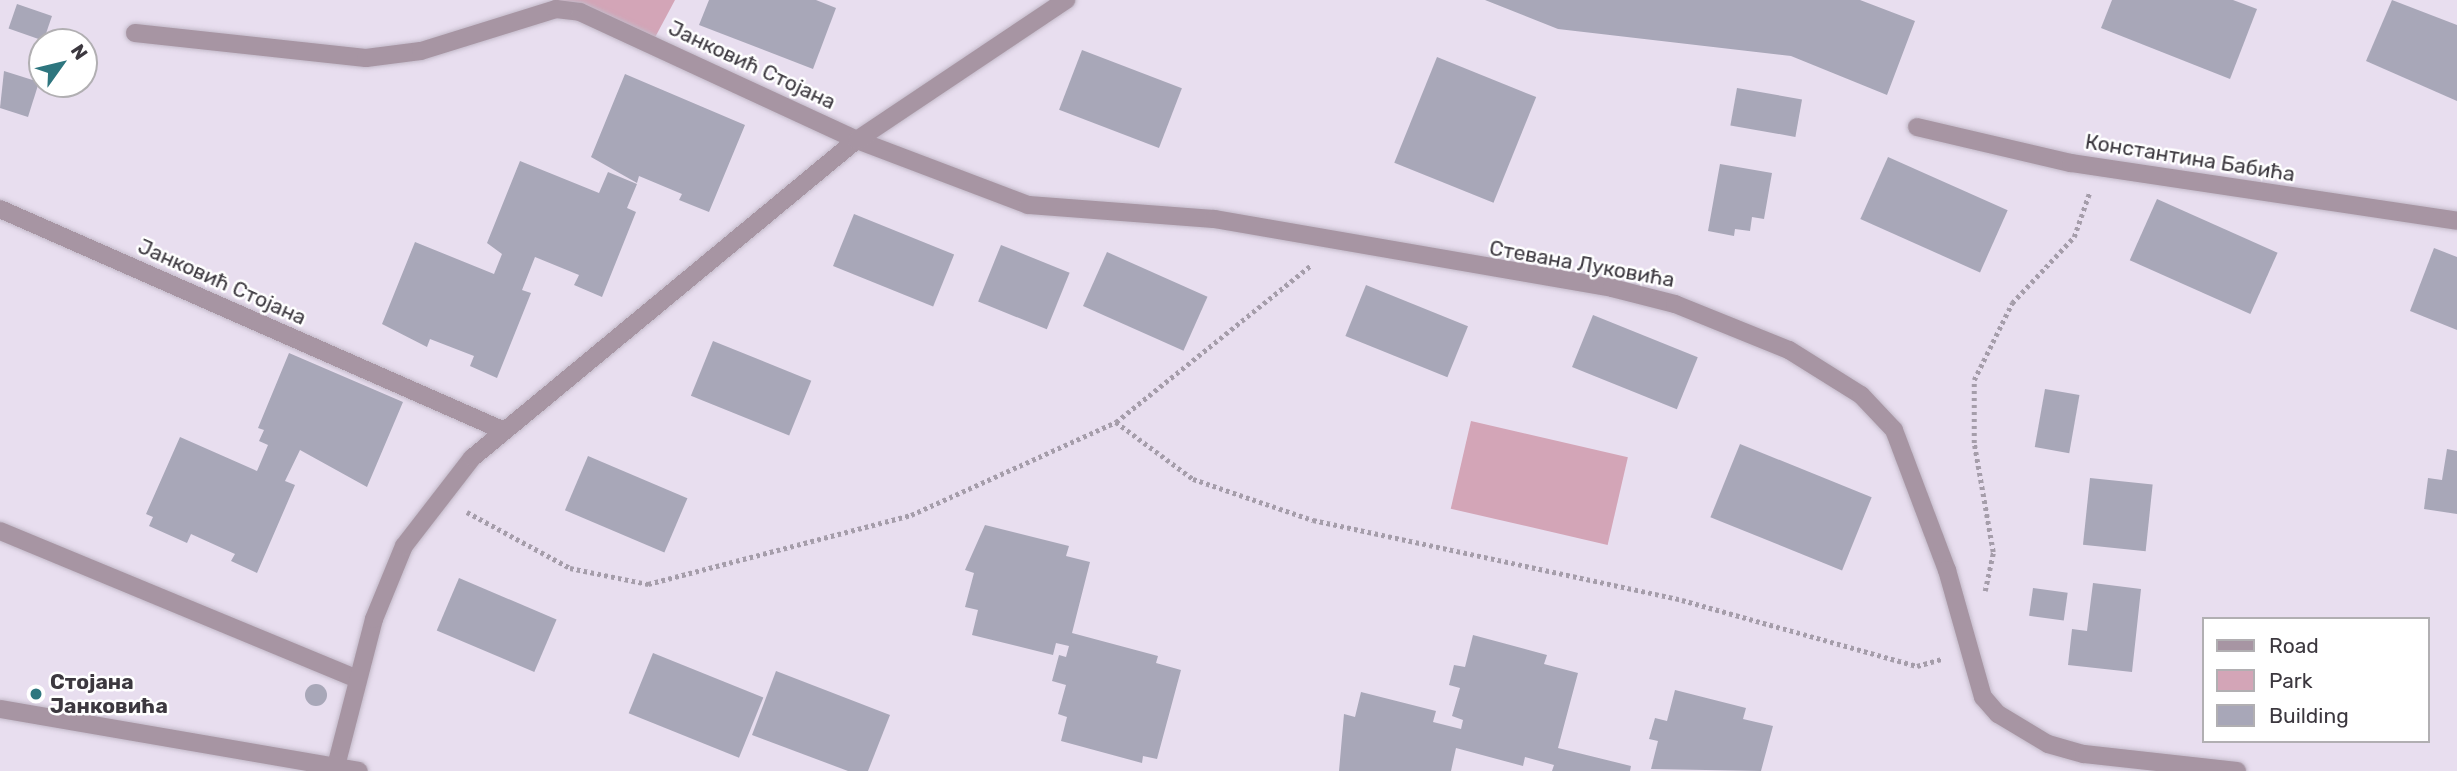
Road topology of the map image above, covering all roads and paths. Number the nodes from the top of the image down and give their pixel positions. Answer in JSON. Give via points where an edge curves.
{"nodes":[{"id":1,"x":1066,"y":0,"type":"edge"},
{"id":2,"x":135,"y":33,"type":"dead end"},
{"id":3,"x":1917,"y":127,"type":"dead end"},
{"id":4,"x":857,"y":139,"type":"junction"},
{"id":5,"x":2099,"y":167,"type":"junction"},
{"id":6,"x":0,"y":209,"type":"edge"},
{"id":7,"x":2457,"y":221,"type":"edge"},
{"id":8,"x":1338,"y":243,"type":"junction"},
{"id":9,"x":1116,"y":422,"type":"junction"},
{"id":10,"x":502,"y":430,"type":"junction"},
{"id":11,"x":439,"y":496,"type":"junction"},
{"id":12,"x":0,"y":531,"type":"edge"},
{"id":13,"x":1966,"y":636,"type":"junction"},
{"id":14,"x":357,"y":679,"type":"junction"},
{"id":15,"x":0,"y":709,"type":"edge"},
{"id":16,"x":337,"y":766,"type":"junction"},
{"id":17,"x":359,"y":771,"type":"edge"},
{"id":18,"x":2237,"y":771,"type":"edge"}],
"edges":[{"from":1,"to":4,"type":"street"},
{"from":2,"to":4,"type":"street","name":"Јанковић Стојана","via":[[366,58],[421,51],[556,9],[580,12]]},
{"from":3,"to":5,"type":"street","name":"Константина Бабића"},
{"from":4,"to":8,"type":"street","name":"Стевана Луковића","via":[[1028,205],[1214,219]]},
{"from":4,"to":10,"type":"street"},
{"from":5,"to":7,"type":"street","name":"Константина Бабића"},
{"from":5,"to":13,"type":"path","via":[[2074,237],[2012,303],[1975,380],[1974,443],[1993,552]]},
{"from":6,"to":10,"type":"street","name":"Јанковић Стојана"},
{"from":8,"to":9,"type":"path"},
{"from":8,"to":13,"type":"street","name":"Стевана Луковића","via":[[1675,304],[1829,371],[1880,413],[1902,447]]},
{"from":9,"to":11,"type":"path","via":[[911,515],[648,584],[570,568]]},
{"from":9,"to":13,"type":"path","via":[[1193,478],[1313,520],[1682,600],[1917,666],[1946,657]]},
{"from":10,"to":11,"type":"street"},
{"from":11,"to":14,"type":"street","via":[[404,546]]},
{"from":12,"to":14,"type":"street"},
{"from":13,"to":18,"type":"street","name":"Стевана Луковића","via":[[1983,697],[2020,730],[2084,754]]},
{"from":14,"to":16,"type":"street"},
{"from":15,"to":16,"type":"street"},
{"from":16,"to":17,"type":"street"}]}
